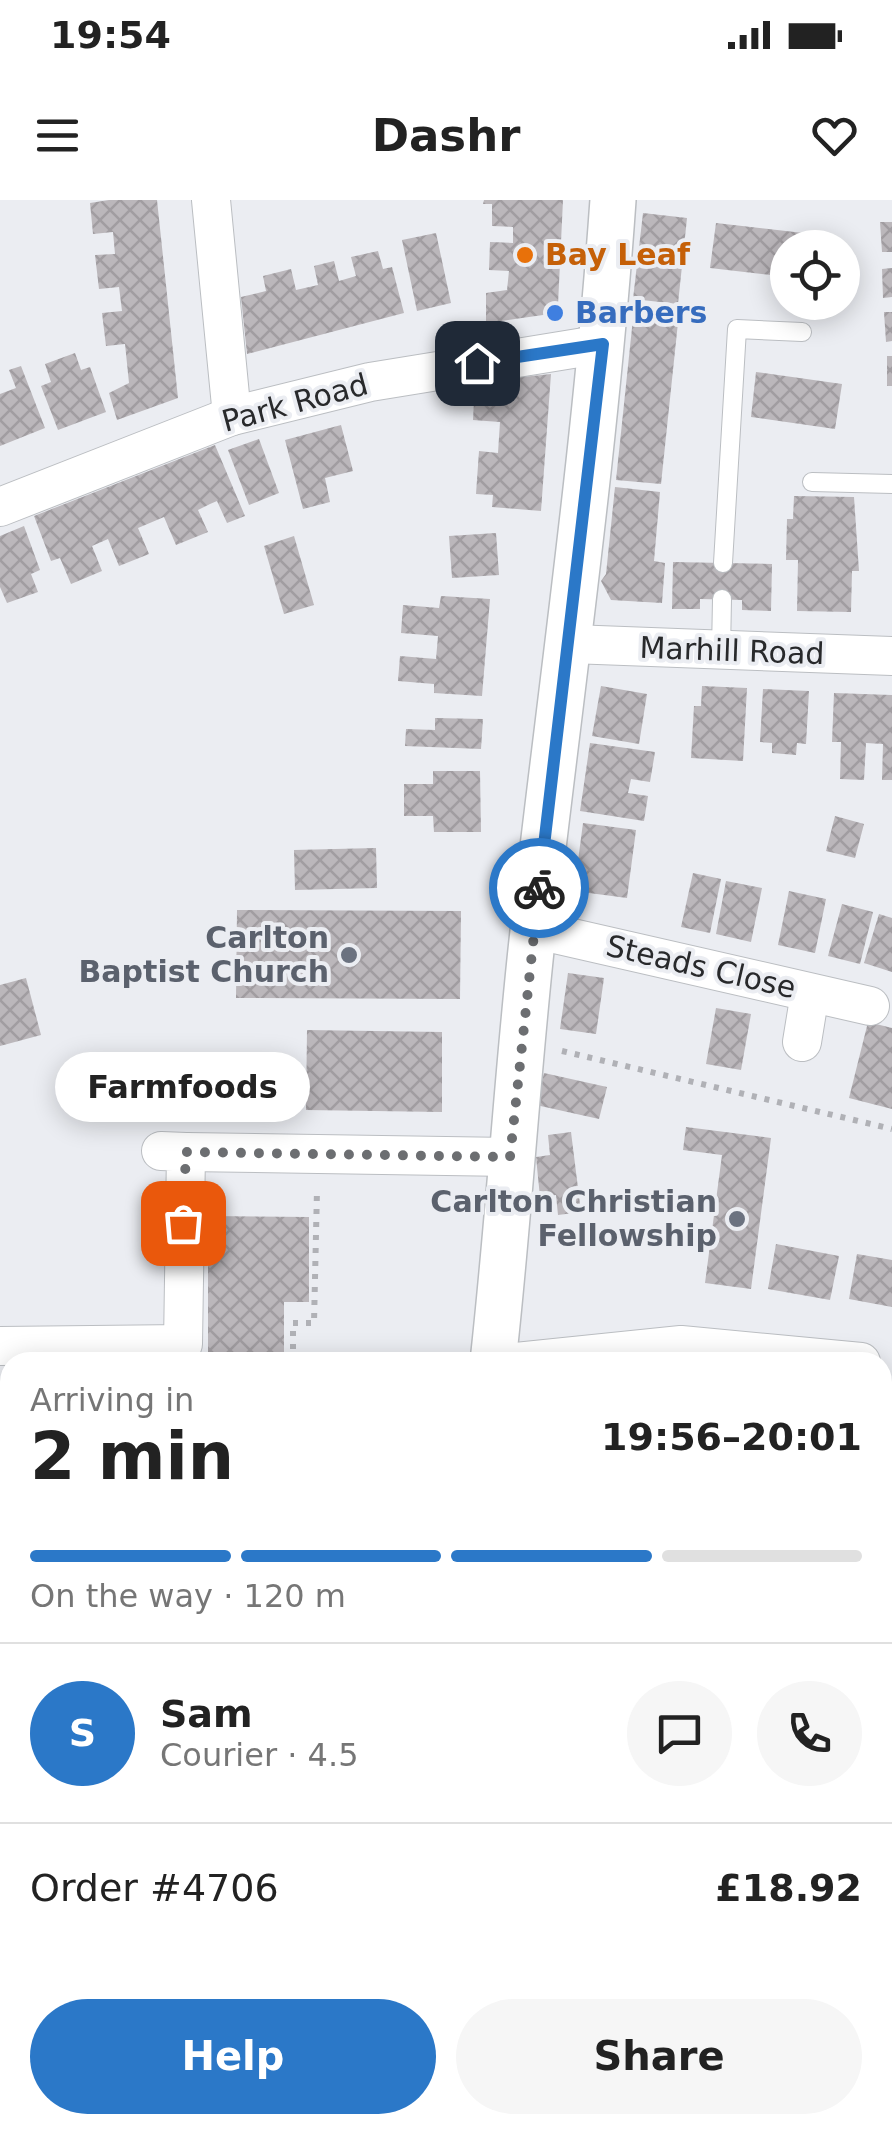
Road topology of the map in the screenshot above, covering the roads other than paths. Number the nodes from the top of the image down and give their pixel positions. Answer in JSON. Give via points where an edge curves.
{"nodes":[{"id":1,"x":211,"y":200,"type":"edge"},
{"id":2,"x":613,"y":200,"type":"edge"},
{"id":3,"x":802,"y":332,"type":"dead end"},
{"id":4,"x":603,"y":344,"type":"junction"},
{"id":5,"x":232,"y":416,"type":"junction"},
{"id":6,"x":812,"y":482,"type":"dead end"},
{"id":7,"x":892,"y":484,"type":"edge"},
{"id":8,"x":0,"y":507,"type":"edge"},
{"id":9,"x":723,"y":563,"type":"dead end"},
{"id":10,"x":722,"y":600,"type":"dead end"},
{"id":11,"x":571,"y":644,"type":"junction"},
{"id":12,"x":720,"y":652,"type":"junction"},
{"id":13,"x":892,"y":656,"type":"edge"},
{"id":14,"x":533,"y":929,"type":"junction"},
{"id":15,"x":810,"y":993,"type":"junction"},
{"id":16,"x":870,"y":1006,"type":"dead end"},
{"id":17,"x":802,"y":1042,"type":"dead end"},
{"id":18,"x":510,"y":1157,"type":"junction"},
{"id":19,"x":0,"y":1346,"type":"edge"},
{"id":20,"x":494,"y":1352,"type":"edge"},
{"id":21,"x":613,"y":1352,"type":"edge"},
{"id":22,"x":755,"y":1352,"type":"edge"}],
"edges":[{"from":1,"to":5,"type":"street"},
{"from":2,"to":4,"type":"street"},
{"from":3,"to":9,"type":"lane","via":[[737,329]]},
{"from":4,"to":5,"type":"street","name":"Park Road","via":[[370,382]]},
{"from":4,"to":11,"type":"street"},
{"from":5,"to":8,"type":"street","name":"Park Road"},
{"from":6,"to":7,"type":"lane"},
{"from":10,"to":12,"type":"lane"},
{"from":11,"to":12,"type":"street","name":"Marhill Road"},
{"from":11,"to":14,"type":"street"},
{"from":12,"to":13,"type":"street","name":"Marhill Road"},
{"from":14,"to":15,"type":"street","name":"Steads Close"},
{"from":14,"to":18,"type":"street"},
{"from":15,"to":16,"type":"street","name":"Steads Close"},
{"from":15,"to":17,"type":"street","name":"Steads Close"},
{"from":18,"to":19,"type":"street","via":[[174,1152],[183,1344]]},
{"from":18,"to":20,"type":"street"},
{"from":21,"to":22,"type":"street","via":[[681,1345]]}]}
